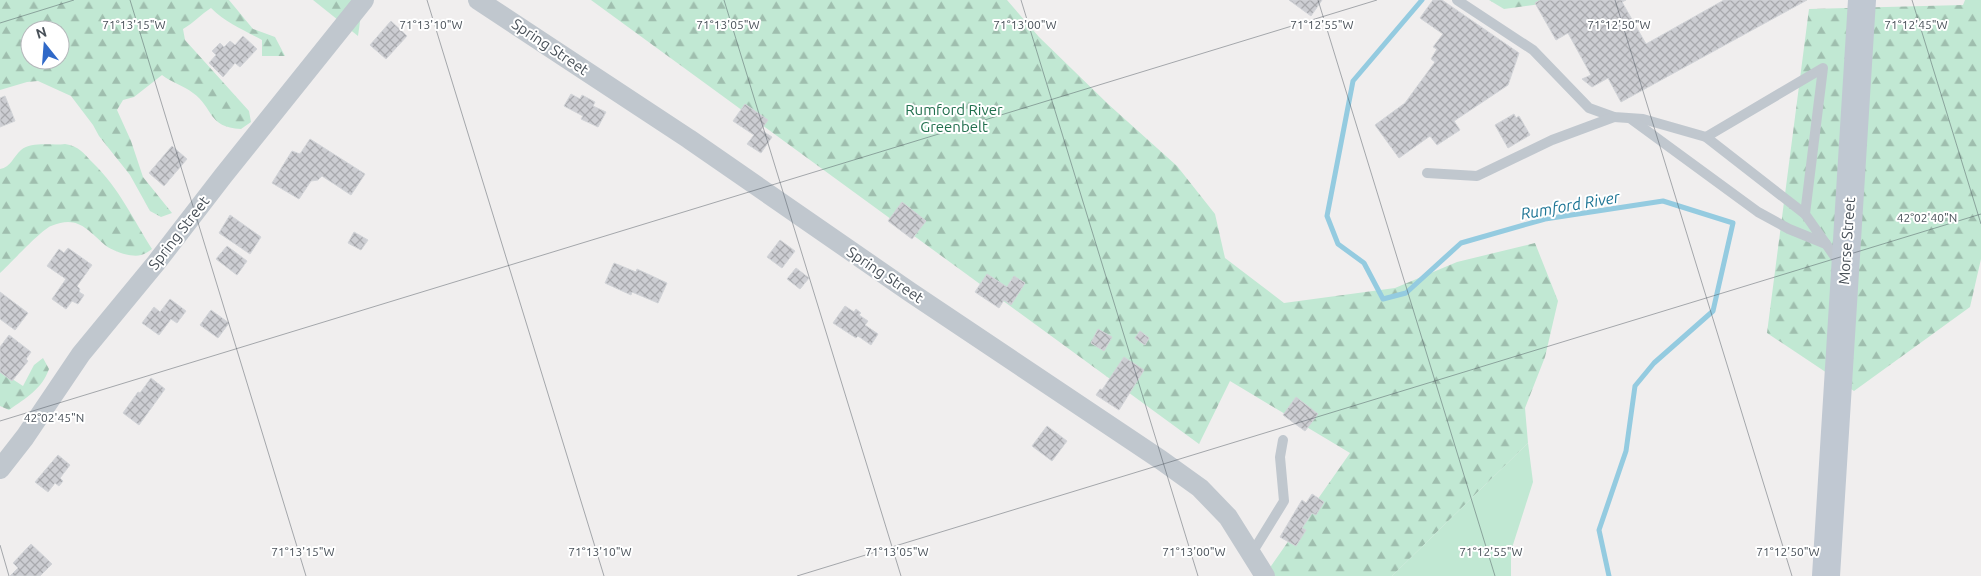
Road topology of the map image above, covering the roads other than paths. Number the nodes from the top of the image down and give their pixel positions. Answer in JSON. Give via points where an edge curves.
{"nodes":[{"id":1,"x":364,"y":0,"type":"edge"},
{"id":2,"x":478,"y":0,"type":"edge"},
{"id":3,"x":1457,"y":0,"type":"edge"},
{"id":4,"x":1862,"y":0,"type":"edge"},
{"id":5,"x":1614,"y":117,"type":"junction"},
{"id":6,"x":1631,"y":118,"type":"junction"},
{"id":7,"x":1706,"y":136,"type":"junction"},
{"id":8,"x":1427,"y":172,"type":"dead end"},
{"id":9,"x":1805,"y":214,"type":"junction"},
{"id":10,"x":1826,"y":244,"type":"junction"},
{"id":11,"x":1845,"y":270,"type":"junction"},
{"id":12,"x":1283,"y":440,"type":"dead end"},
{"id":13,"x":0,"y":469,"type":"edge"},
{"id":14,"x":1252,"y":553,"type":"junction"},
{"id":15,"x":1265,"y":576,"type":"edge"},
{"id":16,"x":1826,"y":576,"type":"edge"}],
"edges":[{"from":1,"to":13,"type":"street","name":"Spring Street","via":[[81,354]]},
{"from":2,"to":14,"type":"street","name":"Spring Street","via":[[1161,460],[1200,488],[1228,517]]},
{"from":3,"to":5,"type":"lane","via":[[1533,50],[1589,108]]},
{"from":4,"to":11,"type":"street","name":"Morse Street"},
{"from":5,"to":6,"type":"lane"},
{"from":5,"to":8,"type":"lane","via":[[1552,140],[1477,176]]},
{"from":6,"to":7,"type":"lane"},
{"from":6,"to":10,"type":"lane","via":[[1758,212]]},
{"from":7,"to":9,"type":"lane"},
{"from":7,"to":9,"type":"lane","via":[[1823,68]]},
{"from":9,"to":10,"type":"lane"},
{"from":10,"to":11,"type":"lane"},
{"from":11,"to":16,"type":"street","name":"Morse Street"},
{"from":12,"to":14,"type":"lane","via":[[1280,457],[1284,500]]},
{"from":14,"to":15,"type":"street","name":"Spring Street"}]}
